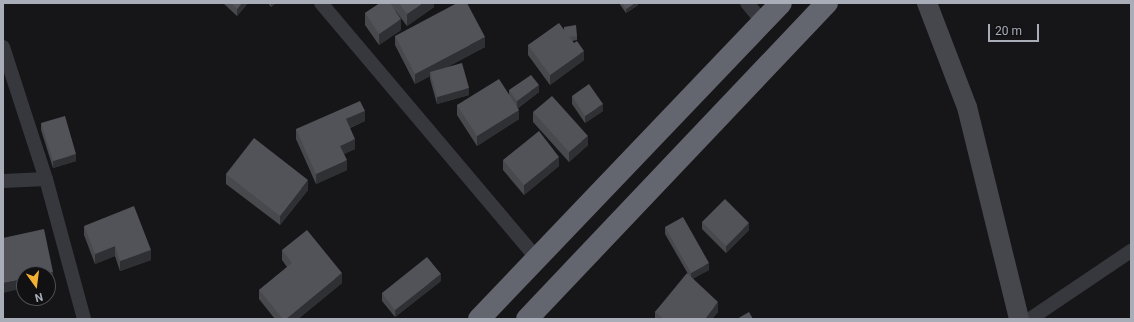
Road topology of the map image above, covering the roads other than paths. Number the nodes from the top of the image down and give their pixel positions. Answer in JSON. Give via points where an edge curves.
{"nodes":[{"id":1,"x":321,"y":3,"type":"edge"},
{"id":2,"x":747,"y":3,"type":"edge"},
{"id":3,"x":781,"y":3,"type":"edge"},
{"id":4,"x":827,"y":3,"type":"edge"},
{"id":5,"x":927,"y":3,"type":"edge"},
{"id":6,"x":762,"y":22,"type":"junction"},
{"id":7,"x":3,"y":47,"type":"edge"},
{"id":8,"x":46,"y":179,"type":"junction"},
{"id":9,"x":3,"y":181,"type":"edge"},
{"id":10,"x":1131,"y":252,"type":"edge"},
{"id":11,"x":536,"y":259,"type":"junction"},
{"id":12,"x":84,"y":319,"type":"edge"},
{"id":13,"x":479,"y":319,"type":"edge"},
{"id":14,"x":527,"y":319,"type":"edge"},
{"id":15,"x":1019,"y":319,"type":"edge"},
{"id":16,"x":1030,"y":319,"type":"edge"}],
"edges":[{"from":1,"to":11,"type":"street"},
{"from":2,"to":6,"type":"street"},
{"from":3,"to":6,"type":"highway"},
{"from":4,"to":14,"type":"highway"},
{"from":5,"to":15,"type":"street","via":[[967,107]]},
{"from":6,"to":11,"type":"highway"},
{"from":7,"to":8,"type":"street"},
{"from":8,"to":9,"type":"street"},
{"from":8,"to":12,"type":"street"},
{"from":10,"to":16,"type":"street"},
{"from":11,"to":13,"type":"highway"}]}
